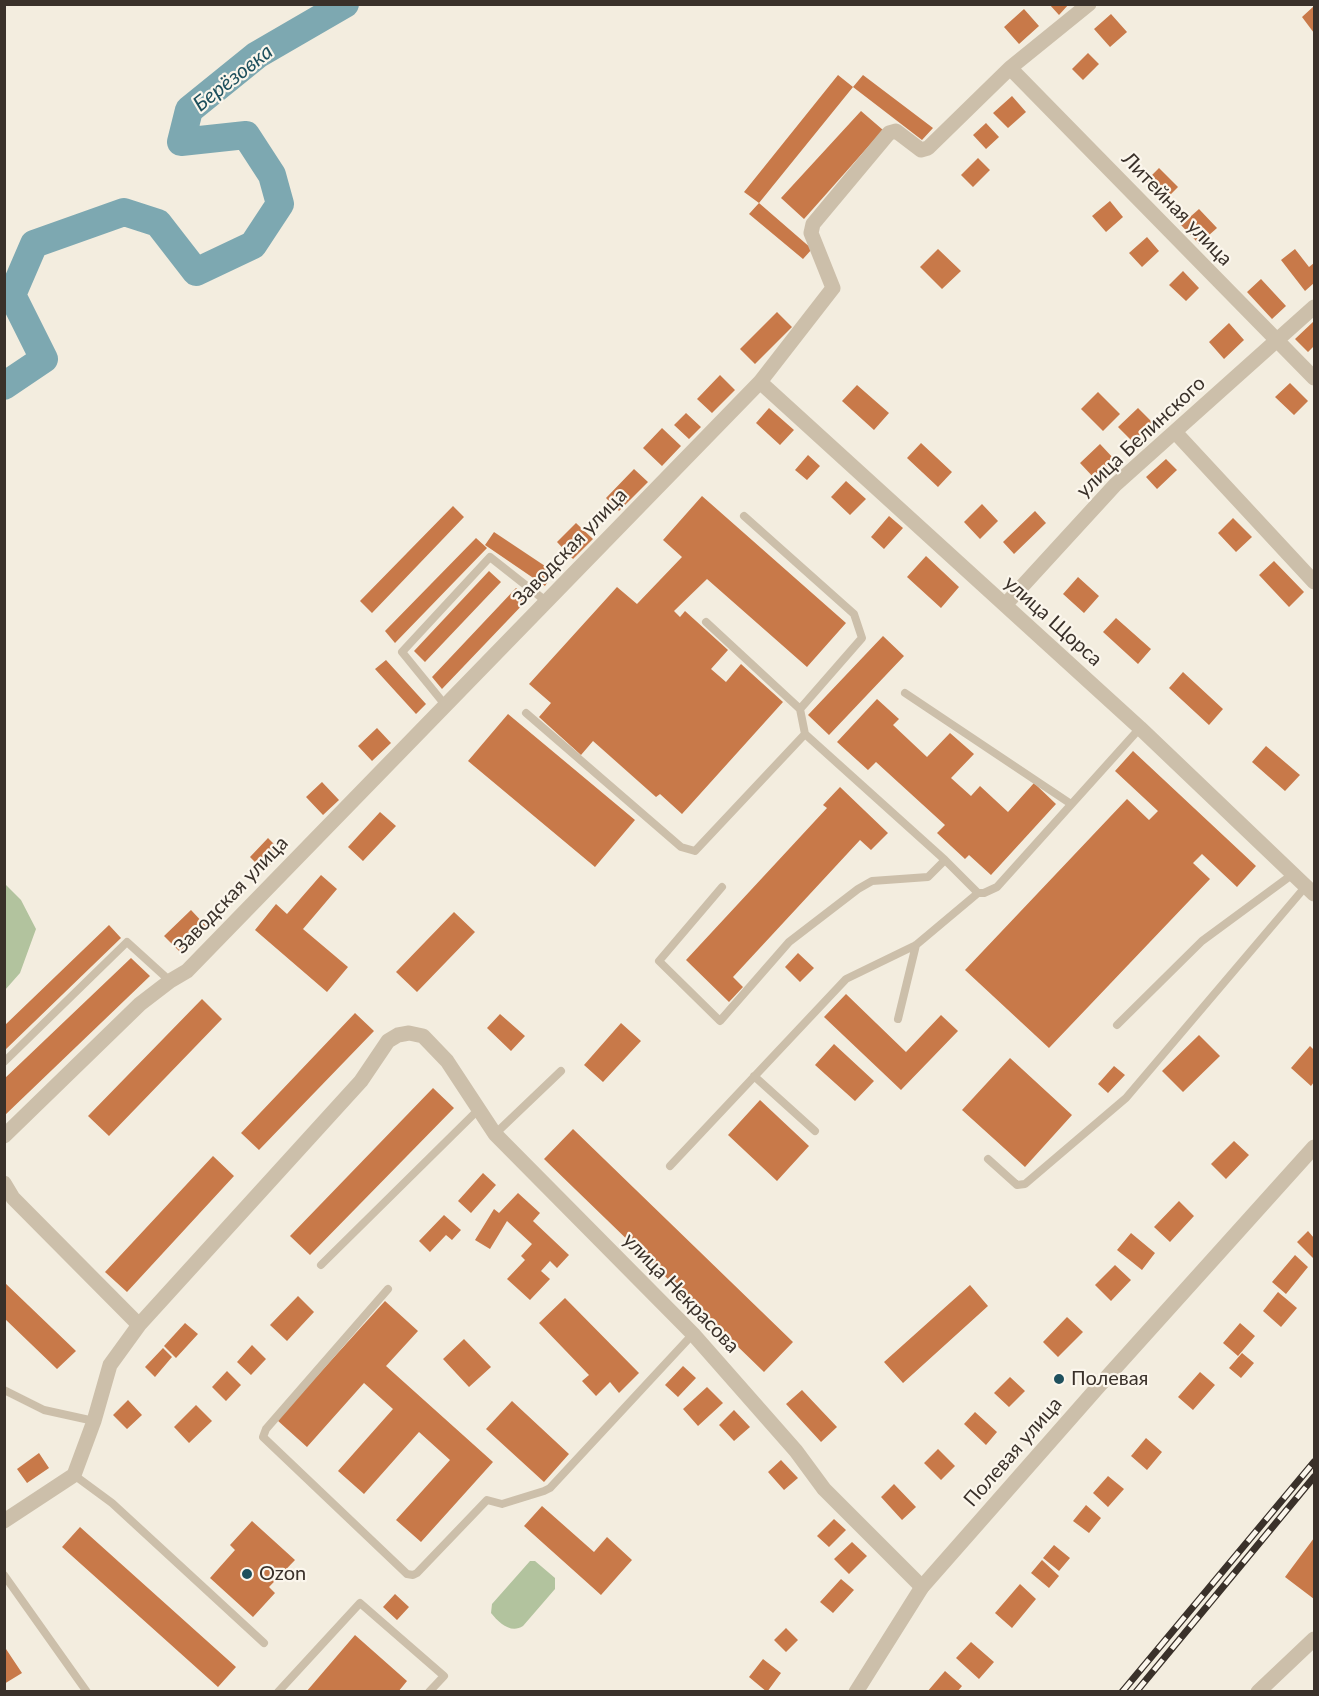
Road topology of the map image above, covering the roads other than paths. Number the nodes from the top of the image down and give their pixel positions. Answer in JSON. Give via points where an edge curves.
{"nodes":[{"id":1,"x":1089,"y":4,"type":"edge"},
{"id":2,"x":1010,"y":68,"type":"junction"},
{"id":3,"x":1314,"y":307,"type":"edge"},
{"id":4,"x":1276,"y":341,"type":"junction"},
{"id":5,"x":1314,"y":378,"type":"edge"},
{"id":6,"x":760,"y":382,"type":"junction"},
{"id":7,"x":1175,"y":432,"type":"junction"},
{"id":8,"x":744,"y":516,"type":"dead end"},
{"id":9,"x":1314,"y":582,"type":"edge"},
{"id":10,"x":547,"y":602,"type":"junction"},
{"id":11,"x":1005,"y":605,"type":"junction"},
{"id":12,"x":706,"y":622,"type":"dead end"},
{"id":13,"x":905,"y":693,"type":"dead end"},
{"id":14,"x":446,"y":706,"type":"junction"},
{"id":15,"x":800,"y":709,"type":"junction"},
{"id":16,"x":526,"y":713,"type":"dead end"},
{"id":17,"x":1140,"y":728,"type":"junction"},
{"id":18,"x":805,"y":734,"type":"junction"},
{"id":19,"x":1071,"y":804,"type":"junction"},
{"id":20,"x":945,"y":860,"type":"junction"},
{"id":21,"x":1293,"y":874,"type":"junction"},
{"id":22,"x":722,"y":887,"type":"dead end"},
{"id":23,"x":1310,"y":890,"type":"edge"},
{"id":24,"x":978,"y":892,"type":"junction"},
{"id":25,"x":916,"y":945,"type":"junction"},
{"id":26,"x":170,"y":981,"type":"junction"},
{"id":27,"x":898,"y":1018,"type":"dead end"},
{"id":28,"x":1117,"y":1025,"type":"dead end"},
{"id":29,"x":4,"y":1062,"type":"edge"},
{"id":30,"x":561,"y":1071,"type":"dead end"},
{"id":31,"x":754,"y":1076,"type":"junction"},
{"id":32,"x":479,"y":1109,"type":"junction"},
{"id":33,"x":815,"y":1131,"type":"dead end"},
{"id":34,"x":495,"y":1134,"type":"junction"},
{"id":35,"x":4,"y":1136,"type":"edge"},
{"id":36,"x":1314,"y":1147,"type":"edge"},
{"id":37,"x":988,"y":1159,"type":"dead end"},
{"id":38,"x":670,"y":1166,"type":"dead end"},
{"id":39,"x":4,"y":1183,"type":"edge"},
{"id":40,"x":321,"y":1265,"type":"dead end"},
{"id":41,"x":388,"y":1289,"type":"dead end"},
{"id":42,"x":139,"y":1325,"type":"junction"},
{"id":43,"x":693,"y":1334,"type":"junction"},
{"id":44,"x":4,"y":1390,"type":"edge"},
{"id":45,"x":94,"y":1421,"type":"junction"},
{"id":46,"x":74,"y":1475,"type":"junction"},
{"id":47,"x":4,"y":1521,"type":"edge"},
{"id":48,"x":4,"y":1575,"type":"edge"},
{"id":49,"x":922,"y":1587,"type":"junction"},
{"id":50,"x":1314,"y":1639,"type":"edge"},
{"id":51,"x":264,"y":1644,"type":"dead end"},
{"id":52,"x":1261,"y":1691,"type":"edge"},
{"id":53,"x":87,"y":1692,"type":"edge"},
{"id":54,"x":278,"y":1692,"type":"edge"},
{"id":55,"x":429,"y":1692,"type":"edge"},
{"id":56,"x":856,"y":1692,"type":"edge"}],
"edges":[{"from":1,"to":2,"type":"street","name":"Заводская улица"},
{"from":2,"to":4,"type":"street","name":"Литейная улица"},
{"from":2,"to":6,"type":"street","name":"Заводская улица","via":[[928,148],[921,150],[896,131],[889,133],[813,224],[811,233],[833,288]]},
{"from":3,"to":4,"type":"street","name":"улица Белинского"},
{"from":4,"to":5,"type":"street","name":"Литейная улица"},
{"from":4,"to":7,"type":"street","name":"улица Белинского"},
{"from":6,"to":10,"type":"street","name":"Заводская улица"},
{"from":6,"to":11,"type":"street","name":"улица Щорса"},
{"from":7,"to":9,"type":"street"},
{"from":7,"to":11,"type":"street","name":"улица Белинского","via":[[1115,485]]},
{"from":8,"to":15,"type":"lane","via":[[854,614],[862,638]]},
{"from":10,"to":14,"type":"street","name":"Заводская улица"},
{"from":10,"to":14,"type":"lane","via":[[490,557],[402,652]]},
{"from":11,"to":17,"type":"street","name":"улица Щорса"},
{"from":12,"to":15,"type":"lane"},
{"from":13,"to":19,"type":"lane"},
{"from":14,"to":26,"type":"street","name":"Заводская улица","via":[[187,972]]},
{"from":15,"to":18,"type":"lane"},
{"from":16,"to":18,"type":"lane","via":[[681,847],[695,851]]},
{"from":17,"to":19,"type":"lane"},
{"from":17,"to":21,"type":"street","name":"улица Щорса"},
{"from":18,"to":20,"type":"lane"},
{"from":19,"to":24,"type":"lane","via":[[997,887]]},
{"from":20,"to":22,"type":"lane","via":[[928,877],[872,881],[858,889],[789,942],[720,1021],[659,962]]},
{"from":20,"to":24,"type":"lane"},
{"from":21,"to":23,"type":"street","name":"улица Щорса"},
{"from":21,"to":28,"type":"lane","via":[[1202,941]]},
{"from":23,"to":37,"type":"lane","via":[[1126,1098],[1025,1184],[1017,1185]]},
{"from":24,"to":25,"type":"lane"},
{"from":25,"to":27,"type":"lane"},
{"from":25,"to":31,"type":"lane","via":[[846,980]]},
{"from":26,"to":29,"type":"lane","via":[[127,942]]},
{"from":26,"to":35,"type":"street","name":"Заводская улица","via":[[140,1004]]},
{"from":30,"to":34,"type":"lane"},
{"from":31,"to":33,"type":"lane"},
{"from":31,"to":38,"type":"lane"},
{"from":32,"to":34,"type":"street","name":"улица Некрасова"},
{"from":32,"to":40,"type":"lane"},
{"from":32,"to":42,"type":"street","name":"улица Некрасова","via":[[447,1061],[423,1036],[409,1033],[388,1041],[361,1081]]},
{"from":34,"to":43,"type":"street","name":"улица Некрасова"},
{"from":36,"to":49,"type":"street","name":"Полевая улица"},
{"from":39,"to":42,"type":"street","via":[[13,1198]]},
{"from":41,"to":43,"type":"lane","via":[[263,1437],[412,1575],[487,1500],[502,1504],[549,1488]]},
{"from":42,"to":45,"type":"street","via":[[110,1365]]},
{"from":43,"to":49,"type":"street","name":"улица Некрасова","via":[[825,1489]]},
{"from":44,"to":45,"type":"lane","via":[[44,1410]]},
{"from":45,"to":46,"type":"street"},
{"from":46,"to":47,"type":"street"},
{"from":46,"to":51,"type":"lane","via":[[112,1503]]},
{"from":48,"to":53,"type":"lane"},
{"from":49,"to":56,"type":"street","name":"Полевая улица"},
{"from":50,"to":52,"type":"street"},
{"from":54,"to":55,"type":"lane","via":[[360,1603],[444,1676]]}]}
